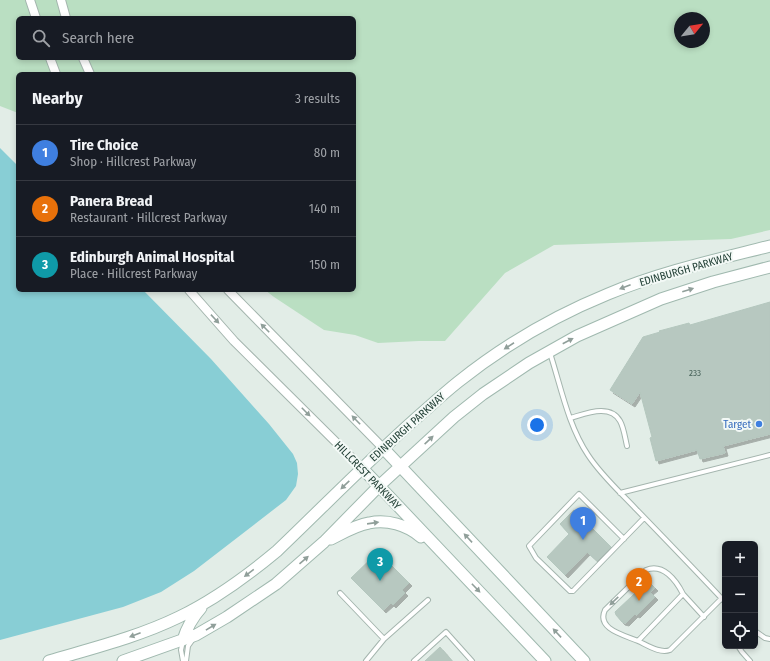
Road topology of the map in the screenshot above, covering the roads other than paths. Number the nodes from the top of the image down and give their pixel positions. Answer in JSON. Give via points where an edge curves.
{"nodes":[{"id":1,"x":30,"y":0,"type":"edge"},
{"id":2,"x":61,"y":0,"type":"edge"},
{"id":3,"x":35,"y":16,"type":"edge"},
{"id":4,"x":65,"y":16,"type":"edge"},
{"id":5,"x":51,"y":60,"type":"edge"},
{"id":6,"x":84,"y":60,"type":"edge"},
{"id":7,"x":55,"y":72,"type":"edge"},
{"id":8,"x":89,"y":72,"type":"edge"},
{"id":9,"x":770,"y":246,"type":"edge"},
{"id":10,"x":770,"y":267,"type":"edge"},
{"id":11,"x":190,"y":292,"type":"edge"},
{"id":12,"x":230,"y":292,"type":"edge"},
{"id":13,"x":550,"y":350,"type":"junction"},
{"id":14,"x":570,"y":418,"type":"junction"},
{"id":15,"x":627,"y":446,"type":"dead end"},
{"id":16,"x":383,"y":448,"type":"junction"},
{"id":17,"x":770,"y":455,"type":"edge"},
{"id":18,"x":400,"y":467,"type":"junction"},
{"id":19,"x":362,"y":468,"type":"junction"},
{"id":20,"x":379,"y":486,"type":"junction"},
{"id":21,"x":620,"y":493,"type":"junction"},
{"id":22,"x":644,"y":518,"type":"junction"},
{"id":23,"x":624,"y":539,"type":"junction"},
{"id":24,"x":324,"y":542,"type":"junction"},
{"id":25,"x":445,"y":556,"type":"junction"},
{"id":26,"x":340,"y":593,"type":"dead end"},
{"id":27,"x":683,"y":594,"type":"junction"},
{"id":28,"x":722,"y":599,"type":"edge"},
{"id":29,"x":428,"y":600,"type":"dead end"},
{"id":30,"x":722,"y":601,"type":"edge"},
{"id":31,"x":205,"y":603,"type":"junction"},
{"id":32,"x":704,"y":617,"type":"junction"},
{"id":33,"x":758,"y":633,"type":"edge"},
{"id":34,"x":196,"y":635,"type":"junction"},
{"id":35,"x":384,"y":639,"type":"junction"},
{"id":36,"x":770,"y":639,"type":"edge"},
{"id":37,"x":183,"y":640,"type":"junction"},
{"id":38,"x":638,"y":641,"type":"junction"},
{"id":39,"x":740,"y":649,"type":"edge"},
{"id":40,"x":49,"y":661,"type":"edge"},
{"id":41,"x":123,"y":661,"type":"edge"},
{"id":42,"x":185,"y":661,"type":"edge"},
{"id":43,"x":366,"y":661,"type":"edge"},
{"id":44,"x":414,"y":661,"type":"edge"},
{"id":45,"x":472,"y":661,"type":"edge"},
{"id":46,"x":546,"y":661,"type":"edge"},
{"id":47,"x":584,"y":661,"type":"edge"},
{"id":48,"x":750,"y":661,"type":"edge"}],
"edges":[{"from":1,"to":3,"type":"street"},
{"from":2,"to":4,"type":"street"},
{"from":5,"to":7,"type":"street"},
{"from":6,"to":8,"type":"street"},
{"from":9,"to":16,"type":"main road","name":"EDINBURGH PARKWAY","one_way":true,"via":[[659,274],[558,317],[510,345],[469,374]]},
{"from":13,"to":10,"type":"main road","name":"EDINBURGH PARKWAY","one_way":true,"via":[[678,293]]},
{"from":11,"to":19,"type":"street","name":"HILLCREST PARKWAY","one_way":true},
{"from":16,"to":12,"type":"street","one_way":true},
{"from":13,"to":14,"type":"lane"},
{"from":18,"to":13,"type":"main road","name":"EDINBURGH PARKWAY","one_way":true,"via":[[454,417],[513,373]]},
{"from":14,"to":15,"type":"lane","via":[[600,410],[612,413],[620,421]]},
{"from":14,"to":21,"type":"lane","via":[[588,455]]},
{"from":16,"to":18,"type":"main road"},
{"from":16,"to":19,"type":"main road","name":"EDINBURGH PARKWAY"},
{"from":17,"to":21,"type":"lane"},
{"from":18,"to":20,"type":"main road","name":"EDINBURGH PARKWAY"},
{"from":47,"to":18,"type":"main road","one_way":true},
{"from":19,"to":20,"type":"main road","name":"HILLCREST PARKWAY"},
{"from":19,"to":31,"type":"main road","name":"EDINBURGH PARKWAY","one_way":true,"via":[[272,555]]},
{"from":20,"to":24,"type":"main road","name":"EDINBURGH PARKWAY"},
{"from":20,"to":25,"type":"main road","name":"HILLCREST PARKWAY"},
{"from":21,"to":22,"type":"lane"},
{"from":22,"to":23,"type":"lane"},
{"from":22,"to":28,"type":"lane"},
{"from":23,"to":23,"type":"lane","via":[[573,591],[536,558],[529,546],[579,494]]},
{"from":24,"to":25,"type":"main road","one_way":true,"via":[[369,523],[393,523],[418,534]]},
{"from":34,"to":24,"type":"main road","name":"EDINBURGH PARKWAY","one_way":true,"via":[[228,617],[276,584]]},
{"from":25,"to":46,"type":"main road","name":"HILLCREST PARKWAY","one_way":true},
{"from":26,"to":35,"type":"lane"},
{"from":27,"to":32,"type":"lane"},
{"from":27,"to":38,"type":"lane"},
{"from":27,"to":38,"type":"lane","one_way":true,"via":[[680,586],[667,573],[662,569],[652,568],[646,570],[605,610],[603,621],[611,630]]},
{"from":29,"to":35,"type":"lane"},
{"from":30,"to":32,"type":"lane"},
{"from":31,"to":37,"type":"main road","via":[[192,619]]},
{"from":31,"to":40,"type":"main road","name":"EDINBURGH PARKWAY","one_way":true,"via":[[178,618],[131,637]]},
{"from":32,"to":38,"type":"lane","via":[[670,650],[661,651]]},
{"from":33,"to":36,"type":"lane"},
{"from":34,"to":37,"type":"main road","name":"EDINBURGH PARKWAY"},
{"from":34,"to":42,"type":"lane","via":[[188,646]]},
{"from":35,"to":43,"type":"lane"},
{"from":37,"to":41,"type":"main road","name":"EDINBURGH PARKWAY"},
{"from":37,"to":42,"type":"lane","via":[[181,650]]},
{"from":39,"to":48,"type":"lane"},
{"from":44,"to":45,"type":"lane","via":[[446,632]]}]}
